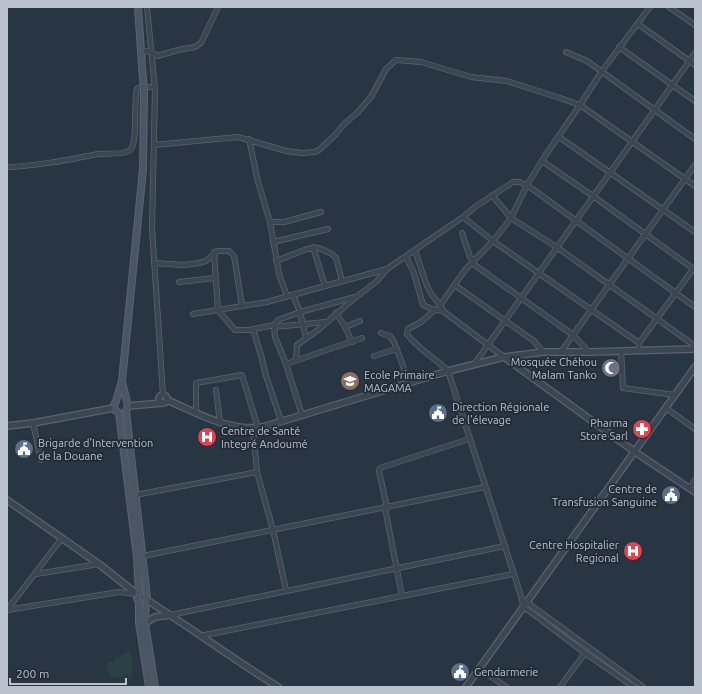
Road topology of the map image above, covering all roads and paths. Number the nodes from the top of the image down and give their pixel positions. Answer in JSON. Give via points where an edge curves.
{"nodes":[{"id":1,"x":138,"y":7,"type":"edge"},
{"id":2,"x":147,"y":7,"type":"edge"},
{"id":3,"x":218,"y":7,"type":"edge"},
{"id":4,"x":650,"y":7,"type":"edge"},
{"id":5,"x":669,"y":7,"type":"edge"},
{"id":6,"x":638,"y":24,"type":"junction"},
{"id":7,"x":695,"y":25,"type":"edge"},
{"id":8,"x":619,"y":47,"type":"junction"},
{"id":9,"x":151,"y":51,"type":"junction"},
{"id":10,"x":141,"y":52,"type":"junction"},
{"id":11,"x":566,"y":52,"type":"dead end"},
{"id":12,"x":695,"y":53,"type":"edge"},
{"id":13,"x":690,"y":61,"type":"junction"},
{"id":14,"x":695,"y":65,"type":"edge"},
{"id":15,"x":602,"y":71,"type":"junction"},
{"id":16,"x":673,"y":85,"type":"junction"},
{"id":17,"x":154,"y":87,"type":"junction"},
{"id":18,"x":695,"y":101,"type":"edge"},
{"id":19,"x":580,"y":106,"type":"junction"},
{"id":20,"x":655,"y":110,"type":"junction"},
{"id":21,"x":559,"y":137,"type":"junction"},
{"id":22,"x":695,"y":139,"type":"edge"},
{"id":23,"x":249,"y":140,"type":"junction"},
{"id":24,"x":632,"y":142,"type":"junction"},
{"id":25,"x":154,"y":145,"type":"junction"},
{"id":26,"x":542,"y":161,"type":"junction"},
{"id":27,"x":695,"y":165,"type":"edge"},
{"id":28,"x":7,"y":167,"type":"edge"},
{"id":29,"x":611,"y":172,"type":"junction"},
{"id":30,"x":685,"y":179,"type":"junction"},
{"id":31,"x":527,"y":185,"type":"junction"},
{"id":32,"x":695,"y":186,"type":"edge"},
{"id":33,"x":492,"y":196,"type":"junction"},
{"id":34,"x":593,"y":196,"type":"junction"},
{"id":35,"x":663,"y":209,"type":"junction"},
{"id":36,"x":321,"y":212,"type":"dead end"},
{"id":37,"x":463,"y":217,"type":"junction"},
{"id":38,"x":512,"y":218,"type":"junction"},
{"id":39,"x":576,"y":221,"type":"junction"},
{"id":40,"x":270,"y":222,"type":"junction"},
{"id":41,"x":328,"y":230,"type":"dead end"},
{"id":42,"x":695,"y":232,"type":"edge"},
{"id":43,"x":462,"y":233,"type":"dead end"},
{"id":44,"x":645,"y":235,"type":"junction"},
{"id":45,"x":493,"y":241,"type":"junction"},
{"id":46,"x":273,"y":242,"type":"junction"},
{"id":47,"x":313,"y":248,"type":"junction"},
{"id":48,"x":558,"y":248,"type":"junction"},
{"id":49,"x":415,"y":250,"type":"junction"},
{"id":50,"x":214,"y":252,"type":"junction"},
{"id":51,"x":406,"y":257,"type":"junction"},
{"id":52,"x":628,"y":258,"type":"junction"},
{"id":53,"x":276,"y":261,"type":"junction"},
{"id":54,"x":473,"y":262,"type":"junction"},
{"id":55,"x":154,"y":263,"type":"junction"},
{"id":56,"x":694,"y":268,"type":"edge"},
{"id":57,"x":387,"y":269,"type":"junction"},
{"id":58,"x":539,"y":273,"type":"junction"},
{"id":59,"x":215,"y":278,"type":"junction"},
{"id":60,"x":342,"y":281,"type":"junction"},
{"id":61,"x":179,"y":282,"type":"dead end"},
{"id":62,"x":609,"y":285,"type":"junction"},
{"id":63,"x":325,"y":286,"type":"junction"},
{"id":64,"x":454,"y":286,"type":"junction"},
{"id":65,"x":676,"y":293,"type":"junction"},
{"id":66,"x":293,"y":295,"type":"junction"},
{"id":67,"x":287,"y":296,"type":"junction"},
{"id":68,"x":357,"y":296,"type":"junction"},
{"id":69,"x":521,"y":298,"type":"junction"},
{"id":70,"x":441,"y":304,"type":"junction"},
{"id":71,"x":242,"y":306,"type":"junction"},
{"id":72,"x":695,"y":307,"type":"edge"},
{"id":73,"x":218,"y":310,"type":"junction"},
{"id":74,"x":435,"y":310,"type":"junction"},
{"id":75,"x":591,"y":310,"type":"junction"},
{"id":76,"x":443,"y":311,"type":"junction"},
{"id":77,"x":300,"y":312,"type":"junction"},
{"id":78,"x":336,"y":313,"type":"junction"},
{"id":79,"x":193,"y":314,"type":"dead end"},
{"id":80,"x":657,"y":319,"type":"junction"},
{"id":81,"x":505,"y":320,"type":"junction"},
{"id":82,"x":360,"y":321,"type":"dead end"},
{"id":83,"x":326,"y":322,"type":"junction"},
{"id":84,"x":303,"y":324,"type":"junction"},
{"id":85,"x":274,"y":326,"type":"junction"},
{"id":86,"x":346,"y":327,"type":"junction"},
{"id":87,"x":253,"y":329,"type":"junction"},
{"id":88,"x":381,"y":333,"type":"dead end"},
{"id":89,"x":573,"y":335,"type":"junction"},
{"id":90,"x":306,"y":338,"type":"junction"},
{"id":91,"x":362,"y":338,"type":"dead end"},
{"id":92,"x":352,"y":342,"type":"junction"},
{"id":93,"x":639,"y":343,"type":"junction"},
{"id":94,"x":488,"y":345,"type":"junction"},
{"id":95,"x":695,"y":347,"type":"edge"},
{"id":96,"x":397,"y":349,"type":"junction"},
{"id":97,"x":621,"y":351,"type":"junction"},
{"id":98,"x":640,"y":351,"type":"junction"},
{"id":99,"x":543,"y":352,"type":"junction"},
{"id":100,"x":561,"y":352,"type":"junction"},
{"id":101,"x":589,"y":352,"type":"junction"},
{"id":102,"x":374,"y":356,"type":"dead end"},
{"id":103,"x":504,"y":356,"type":"junction"},
{"id":104,"x":296,"y":360,"type":"junction"},
{"id":105,"x":476,"y":363,"type":"junction"},
{"id":106,"x":286,"y":364,"type":"junction"},
{"id":107,"x":695,"y":367,"type":"edge"},
{"id":108,"x":448,"y":371,"type":"junction"},
{"id":109,"x":122,"y":381,"type":"junction"},
{"id":110,"x":409,"y":382,"type":"junction"},
{"id":111,"x":216,"y":390,"type":"dead end"},
{"id":112,"x":675,"y":395,"type":"junction"},
{"id":113,"x":163,"y":399,"type":"junction"},
{"id":114,"x":116,"y":401,"type":"junction"},
{"id":115,"x":127,"y":406,"type":"junction"},
{"id":116,"x":666,"y":408,"type":"junction"},
{"id":117,"x":116,"y":411,"type":"junction"},
{"id":118,"x":196,"y":413,"type":"junction"},
{"id":119,"x":302,"y":415,"type":"junction"},
{"id":120,"x":281,"y":421,"type":"junction"},
{"id":121,"x":33,"y":423,"type":"junction"},
{"id":122,"x":220,"y":423,"type":"junction"},
{"id":123,"x":7,"y":426,"type":"edge"},
{"id":124,"x":256,"y":428,"type":"junction"},
{"id":125,"x":695,"y":428,"type":"edge"},
{"id":126,"x":469,"y":439,"type":"junction"},
{"id":127,"x":635,"y":452,"type":"junction"},
{"id":128,"x":40,"y":460,"type":"dead end"},
{"id":129,"x":257,"y":472,"type":"junction"},
{"id":130,"x":695,"y":480,"type":"edge"},
{"id":131,"x":485,"y":487,"type":"junction"},
{"id":132,"x":692,"y":490,"type":"edge"},
{"id":133,"x":135,"y":495,"type":"junction"},
{"id":134,"x":7,"y":500,"type":"edge"},
{"id":135,"x":386,"y":508,"type":"junction"},
{"id":136,"x":273,"y":530,"type":"junction"},
{"id":137,"x":62,"y":538,"type":"junction"},
{"id":138,"x":504,"y":546,"type":"junction"},
{"id":139,"x":143,"y":556,"type":"junction"},
{"id":140,"x":99,"y":564,"type":"junction"},
{"id":141,"x":397,"y":569,"type":"junction"},
{"id":142,"x":36,"y":574,"type":"junction"},
{"id":143,"x":514,"y":574,"type":"junction"},
{"id":144,"x":286,"y":590,"type":"junction"},
{"id":145,"x":402,"y":596,"type":"junction"},
{"id":146,"x":139,"y":597,"type":"junction"},
{"id":147,"x":147,"y":599,"type":"junction"},
{"id":148,"x":524,"y":602,"type":"junction"},
{"id":149,"x":7,"y":610,"type":"edge"},
{"id":150,"x":170,"y":615,"type":"junction"},
{"id":151,"x":145,"y":623,"type":"junction"},
{"id":152,"x":200,"y":636,"type":"junction"},
{"id":153,"x":586,"y":653,"type":"junction"},
{"id":154,"x":479,"y":668,"type":"junction"},
{"id":155,"x":149,"y":687,"type":"edge"},
{"id":156,"x":155,"y":687,"type":"edge"},
{"id":157,"x":278,"y":687,"type":"edge"},
{"id":158,"x":466,"y":687,"type":"edge"},
{"id":159,"x":506,"y":687,"type":"edge"},
{"id":160,"x":560,"y":687,"type":"edge"},
{"id":161,"x":634,"y":687,"type":"edge"},
{"id":162,"x":643,"y":687,"type":"edge"}],
"edges":[{"from":1,"to":10,"type":"main road"},
{"from":2,"to":9,"type":"street"},
{"from":3,"to":9,"type":"street","via":[[198,46],[157,56]]},
{"from":4,"to":6,"type":"street"},
{"from":5,"to":7,"type":"street"},
{"from":6,"to":8,"type":"street"},
{"from":6,"to":13,"type":"street"},
{"from":8,"to":15,"type":"street"},
{"from":8,"to":16,"type":"street"},
{"from":9,"to":10,"type":"street"},
{"from":9,"to":17,"type":"street"},
{"from":10,"to":109,"type":"main road","bridge":true,"via":[[144,169]]},
{"from":11,"to":15,"type":"street"},
{"from":12,"to":13,"type":"street"},
{"from":13,"to":14,"type":"street"},
{"from":13,"to":16,"type":"street"},
{"from":15,"to":19,"type":"street"},
{"from":15,"to":20,"type":"street"},
{"from":16,"to":18,"type":"street"},
{"from":16,"to":20,"type":"street"},
{"from":17,"to":25,"type":"street"},
{"from":17,"to":28,"type":"street","via":[[137,89],[134,137],[132,148],[128,151],[35,166]]},
{"from":19,"to":21,"type":"street"},
{"from":19,"to":23,"type":"street","via":[[507,82],[470,77],[421,62],[396,60],[388,65],[371,97],[357,113],[315,152],[286,151]]},
{"from":19,"to":24,"type":"street"},
{"from":20,"to":22,"type":"street"},
{"from":20,"to":24,"type":"street"},
{"from":21,"to":26,"type":"street"},
{"from":21,"to":29,"type":"street"},
{"from":23,"to":25,"type":"street","via":[[238,137]]},
{"from":23,"to":40,"type":"street"},
{"from":24,"to":29,"type":"street"},
{"from":24,"to":30,"type":"street"},
{"from":25,"to":55,"type":"street"},
{"from":26,"to":31,"type":"street"},
{"from":26,"to":34,"type":"street"},
{"from":27,"to":30,"type":"street"},
{"from":29,"to":34,"type":"street"},
{"from":29,"to":35,"type":"street"},
{"from":30,"to":32,"type":"street"},
{"from":30,"to":35,"type":"street"},
{"from":31,"to":33,"type":"street","via":[[514,182]]},
{"from":31,"to":38,"type":"street"},
{"from":31,"to":39,"type":"street"},
{"from":33,"to":37,"type":"street"},
{"from":33,"to":38,"type":"street"},
{"from":34,"to":39,"type":"street"},
{"from":34,"to":44,"type":"street"},
{"from":35,"to":42,"type":"street"},
{"from":35,"to":44,"type":"street"},
{"from":36,"to":40,"type":"street","via":[[284,222]]},
{"from":37,"to":45,"type":"street"},
{"from":37,"to":49,"type":"street"},
{"from":38,"to":45,"type":"street"},
{"from":38,"to":48,"type":"street"},
{"from":39,"to":48,"type":"street"},
{"from":39,"to":52,"type":"street"},
{"from":40,"to":46,"type":"street"},
{"from":41,"to":46,"type":"street"},
{"from":43,"to":54,"type":"street"},
{"from":44,"to":52,"type":"street"},
{"from":44,"to":56,"type":"street"},
{"from":45,"to":54,"type":"street"},
{"from":45,"to":58,"type":"street"},
{"from":46,"to":53,"type":"street"},
{"from":47,"to":53,"type":"street"},
{"from":47,"to":60,"type":"street","via":[[319,248],[336,258]]},
{"from":47,"to":63,"type":"street"},
{"from":48,"to":58,"type":"street"},
{"from":48,"to":62,"type":"street"},
{"from":49,"to":51,"type":"street"},
{"from":49,"to":70,"type":"street","via":[[428,288]]},
{"from":50,"to":55,"type":"street","via":[[206,261],[199,263]]},
{"from":50,"to":59,"type":"street"},
{"from":50,"to":71,"type":"street","via":[[229,251],[234,256]]},
{"from":51,"to":57,"type":"street"},
{"from":51,"to":74,"type":"street","via":[[424,305]]},
{"from":52,"to":62,"type":"street"},
{"from":52,"to":65,"type":"street"},
{"from":53,"to":67,"type":"street"},
{"from":54,"to":64,"type":"street"},
{"from":54,"to":69,"type":"street"},
{"from":55,"to":113,"type":"street"},
{"from":56,"to":65,"type":"street"},
{"from":57,"to":60,"type":"street"},
{"from":57,"to":68,"type":"street","via":[[377,281]]},
{"from":58,"to":69,"type":"street"},
{"from":58,"to":75,"type":"street"},
{"from":59,"to":61,"type":"street"},
{"from":59,"to":73,"type":"street"},
{"from":60,"to":63,"type":"street"},
{"from":62,"to":75,"type":"street"},
{"from":62,"to":80,"type":"street"},
{"from":63,"to":66,"type":"street"},
{"from":64,"to":70,"type":"street"},
{"from":64,"to":81,"type":"street"},
{"from":65,"to":72,"type":"street"},
{"from":65,"to":80,"type":"street"},
{"from":66,"to":67,"type":"street"},
{"from":66,"to":77,"type":"street"},
{"from":67,"to":71,"type":"street"},
{"from":68,"to":77,"type":"street"},
{"from":68,"to":78,"type":"street"},
{"from":69,"to":81,"type":"street"},
{"from":69,"to":89,"type":"street"},
{"from":70,"to":76,"type":"street"},
{"from":71,"to":73,"type":"street"},
{"from":73,"to":79,"type":"street"},
{"from":73,"to":87,"type":"street","via":[[235,330]]},
{"from":74,"to":76,"type":"street"},
{"from":74,"to":108,"type":"street","via":[[407,331],[411,340]]},
{"from":75,"to":89,"type":"street"},
{"from":75,"to":93,"type":"street"},
{"from":76,"to":94,"type":"street"},
{"from":77,"to":84,"type":"street"},
{"from":77,"to":85,"type":"street","via":[[278,320]]},
{"from":78,"to":83,"type":"street"},
{"from":78,"to":86,"type":"street"},
{"from":80,"to":93,"type":"street"},
{"from":80,"to":95,"type":"street"},
{"from":81,"to":94,"type":"street"},
{"from":81,"to":99,"type":"street","via":[[534,341]]},
{"from":82,"to":86,"type":"street"},
{"from":83,"to":84,"type":"street"},
{"from":83,"to":90,"type":"street"},
{"from":84,"to":85,"type":"street"},
{"from":84,"to":90,"type":"street"},
{"from":85,"to":87,"type":"street"},
{"from":85,"to":106,"type":"street","via":[[275,337]]},
{"from":86,"to":92,"type":"street"},
{"from":87,"to":120,"type":"street"},
{"from":88,"to":96,"type":"street","via":[[390,336]]},
{"from":89,"to":100,"type":"street"},
{"from":89,"to":101,"type":"street"},
{"from":90,"to":104,"type":"street","via":[[296,346]]},
{"from":91,"to":92,"type":"street"},
{"from":92,"to":104,"type":"street"},
{"from":93,"to":98,"type":"street"},
{"from":94,"to":103,"type":"street"},
{"from":94,"to":105,"type":"street"},
{"from":95,"to":98,"type":"street"},
{"from":96,"to":102,"type":"street"},
{"from":96,"to":110,"type":"street"},
{"from":97,"to":98,"type":"street"},
{"from":97,"to":101,"type":"street"},
{"from":97,"to":112,"type":"street","via":[[623,388]]},
{"from":99,"to":100,"type":"street"},
{"from":99,"to":103,"type":"street"},
{"from":100,"to":101,"type":"street"},
{"from":103,"to":105,"type":"street"},
{"from":103,"to":127,"type":"street"},
{"from":104,"to":106,"type":"street"},
{"from":105,"to":108,"type":"street"},
{"from":106,"to":119,"type":"street"},
{"from":107,"to":112,"type":"street"},
{"from":108,"to":110,"type":"street"},
{"from":108,"to":126,"type":"street"},
{"from":109,"to":114,"type":"main road"},
{"from":109,"to":115,"type":"main road"},
{"from":110,"to":119,"type":"street"},
{"from":111,"to":122,"type":"street"},
{"from":112,"to":116,"type":"street"},
{"from":113,"to":115,"type":"street","via":[[150,404]]},
{"from":113,"to":118,"type":"street"},
{"from":114,"to":115,"type":"main road","via":[[121,400]]},
{"from":114,"to":117,"type":"main road"},
{"from":115,"to":117,"type":"main road","via":[[122,413]]},
{"from":115,"to":133,"type":"main road"},
{"from":116,"to":125,"type":"street"},
{"from":116,"to":127,"type":"street"},
{"from":117,"to":121,"type":"street"},
{"from":117,"to":146,"type":"main road","via":[[137,557]]},
{"from":118,"to":122,"type":"street"},
{"from":118,"to":124,"type":"street","via":[[196,383],[242,375]]},
{"from":119,"to":120,"type":"street"},
{"from":120,"to":124,"type":"street"},
{"from":121,"to":123,"type":"street"},
{"from":121,"to":128,"type":"street"},
{"from":122,"to":124,"type":"street"},
{"from":124,"to":129,"type":"street"},
{"from":126,"to":131,"type":"street"},
{"from":126,"to":135,"type":"street","via":[[380,468]]},
{"from":127,"to":132,"type":"street"},
{"from":127,"to":148,"type":"street"},
{"from":129,"to":133,"type":"street"},
{"from":129,"to":136,"type":"street"},
{"from":130,"to":132,"type":"street"},
{"from":131,"to":135,"type":"street"},
{"from":131,"to":138,"type":"street"},
{"from":133,"to":139,"type":"main road"},
{"from":134,"to":137,"type":"street"},
{"from":135,"to":136,"type":"street"},
{"from":135,"to":141,"type":"street"},
{"from":136,"to":139,"type":"street"},
{"from":136,"to":144,"type":"street"},
{"from":137,"to":140,"type":"street"},
{"from":137,"to":142,"type":"street"},
{"from":138,"to":141,"type":"street"},
{"from":138,"to":143,"type":"street"},
{"from":139,"to":147,"type":"main road"},
{"from":140,"to":142,"type":"street"},
{"from":140,"to":146,"type":"street"},
{"from":141,"to":144,"type":"street"},
{"from":141,"to":145,"type":"street"},
{"from":142,"to":149,"type":"street"},
{"from":143,"to":145,"type":"street"},
{"from":143,"to":148,"type":"street"},
{"from":144,"to":150,"type":"street"},
{"from":145,"to":152,"type":"street"},
{"from":146,"to":147,"type":"main road","via":[[143,603]]},
{"from":146,"to":147,"type":"main road","via":[[144,593]]},
{"from":146,"to":149,"type":"street","via":[[128,592],[119,592]]},
{"from":146,"to":155,"type":"main road","via":[[139,623]]},
{"from":147,"to":150,"type":"street"},
{"from":147,"to":151,"type":"main road"},
{"from":148,"to":153,"type":"street"},
{"from":148,"to":154,"type":"street"},
{"from":148,"to":162,"type":"street"},
{"from":150,"to":151,"type":"street","via":[[155,617]]},
{"from":150,"to":152,"type":"street"},
{"from":151,"to":156,"type":"main road"},
{"from":152,"to":157,"type":"street"},
{"from":153,"to":160,"type":"street"},
{"from":153,"to":161,"type":"street"},
{"from":154,"to":158,"type":"street"},
{"from":154,"to":159,"type":"street"}]}
